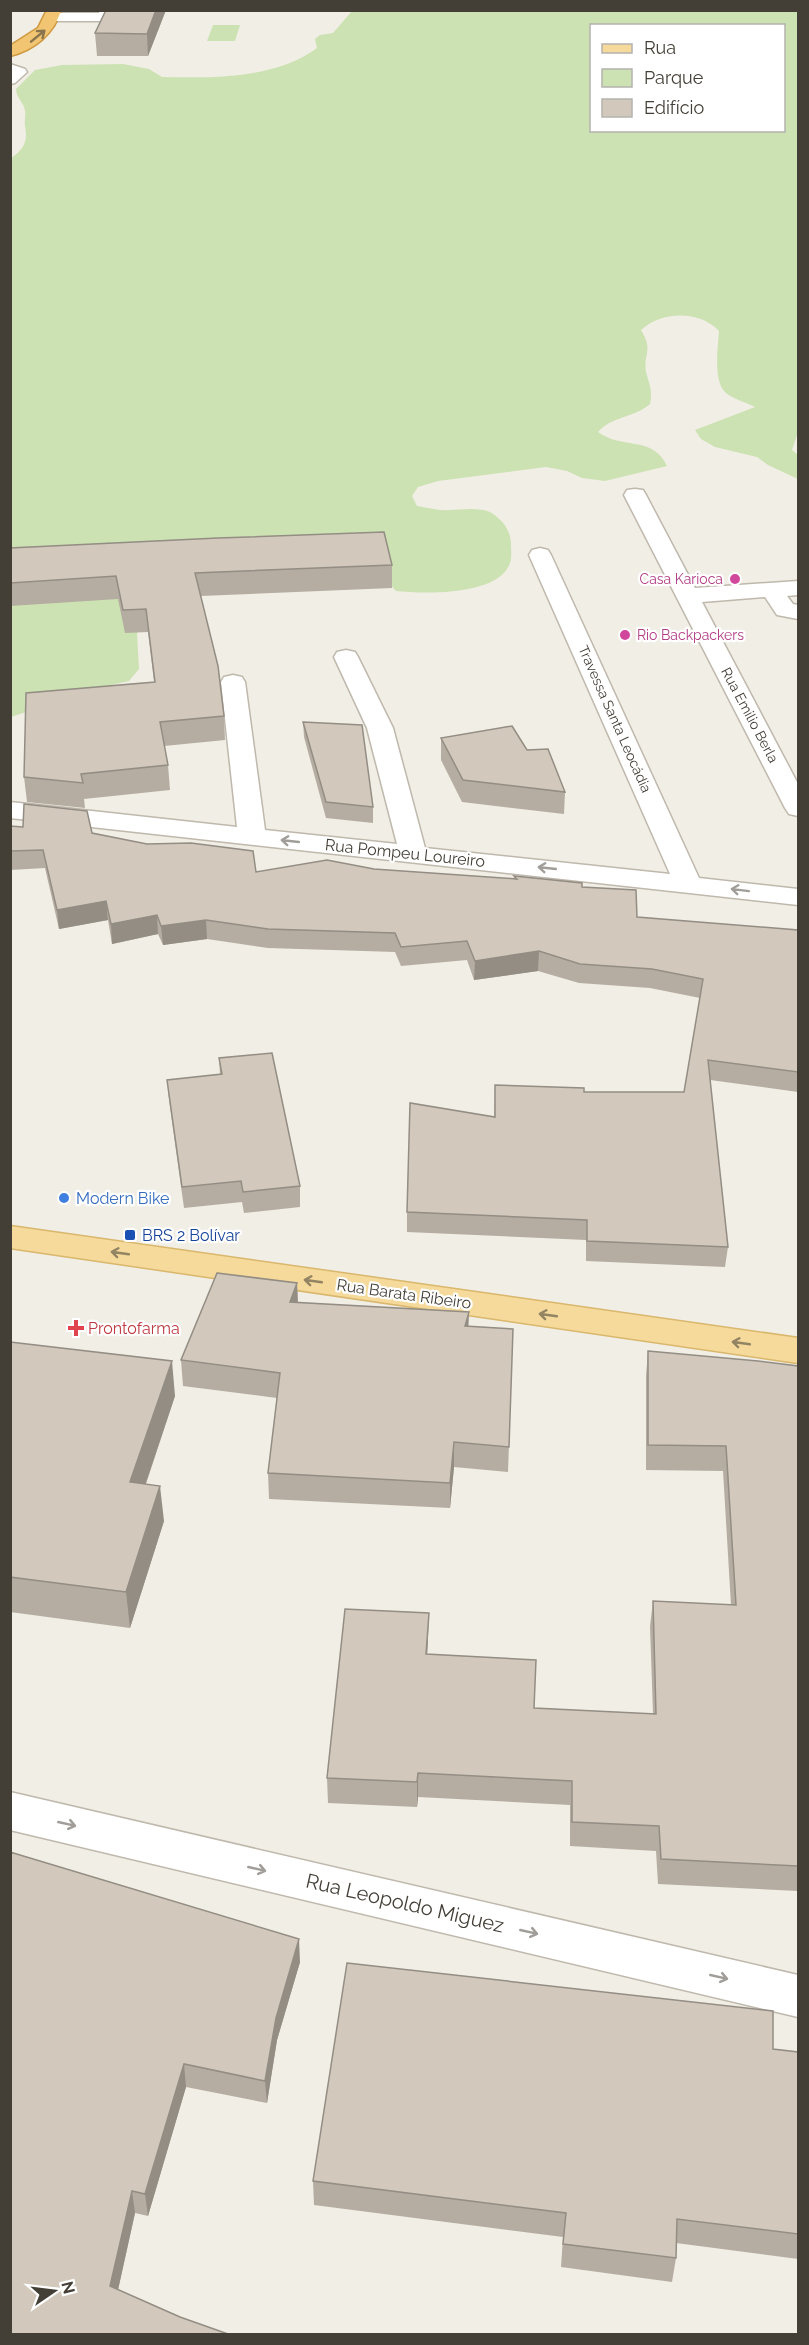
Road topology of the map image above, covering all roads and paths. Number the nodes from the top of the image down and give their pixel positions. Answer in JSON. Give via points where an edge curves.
{"nodes":[{"id":1,"x":106,"y":10,"type":"edge"},
{"id":2,"x":47,"y":13,"type":"edge"},
{"id":3,"x":10,"y":52,"type":"edge"},
{"id":4,"x":10,"y":68,"type":"edge"},
{"id":5,"x":10,"y":80,"type":"edge"},
{"id":6,"x":635,"y":495,"type":"dead end"},
{"id":7,"x":540,"y":555,"type":"dead end"},
{"id":8,"x":798,"y":588,"type":"edge"},
{"id":9,"x":771,"y":590,"type":"junction"},
{"id":10,"x":688,"y":596,"type":"junction"},
{"id":11,"x":798,"y":612,"type":"edge"},
{"id":12,"x":346,"y":657,"type":"dead end"},
{"id":13,"x":233,"y":682,"type":"dead end"},
{"id":14,"x":223,"y":745,"type":"edge"},
{"id":15,"x":798,"y":808,"type":"edge"},
{"id":16,"x":10,"y":810,"type":"edge"},
{"id":17,"x":245,"y":836,"type":"junction"},
{"id":18,"x":413,"y":854,"type":"junction"},
{"id":19,"x":688,"y":884,"type":"junction"},
{"id":20,"x":798,"y":897,"type":"edge"},
{"id":21,"x":10,"y":1238,"type":"edge"},
{"id":22,"x":798,"y":1351,"type":"edge"},
{"id":23,"x":10,"y":1810,"type":"edge"},
{"id":24,"x":798,"y":1996,"type":"edge"}],
"edges":[{"from":1,"to":2,"type":"street","via":[[101,17]]},
{"from":3,"to":2,"type":"highway","one_way":true,"via":[[45,32]]},
{"from":4,"to":5,"type":"street","via":[[20,72]]},
{"from":6,"to":10,"type":"street","name":"Rua Emilio Berla"},
{"from":7,"to":19,"type":"street","name":"Travessa Santa Leocádia"},
{"from":8,"to":9,"type":"street"},
{"from":9,"to":10,"type":"street"},
{"from":9,"to":11,"type":"street","via":[[785,610]]},
{"from":10,"to":15,"type":"street","name":"Rua Emilio Berla"},
{"from":12,"to":18,"type":"street","via":[[380,728]]},
{"from":13,"to":17,"type":"street"},
{"from":14,"to":17,"type":"street"},
{"from":16,"to":17,"type":"street","name":"Rua Pompeu Loureiro"},
{"from":18,"to":17,"type":"street","name":"Rua Pompeu Loureiro","one_way":true},
{"from":19,"to":18,"type":"street","name":"Rua Pompeu Loureiro","one_way":true},
{"from":20,"to":19,"type":"street","name":"Rua Pompeu Loureiro","one_way":true},
{"from":22,"to":21,"type":"main road","name":"Rua Barata Ribeiro","one_way":true},
{"from":23,"to":24,"type":"street","name":"Rua Leopoldo Miguez","one_way":true}]}
